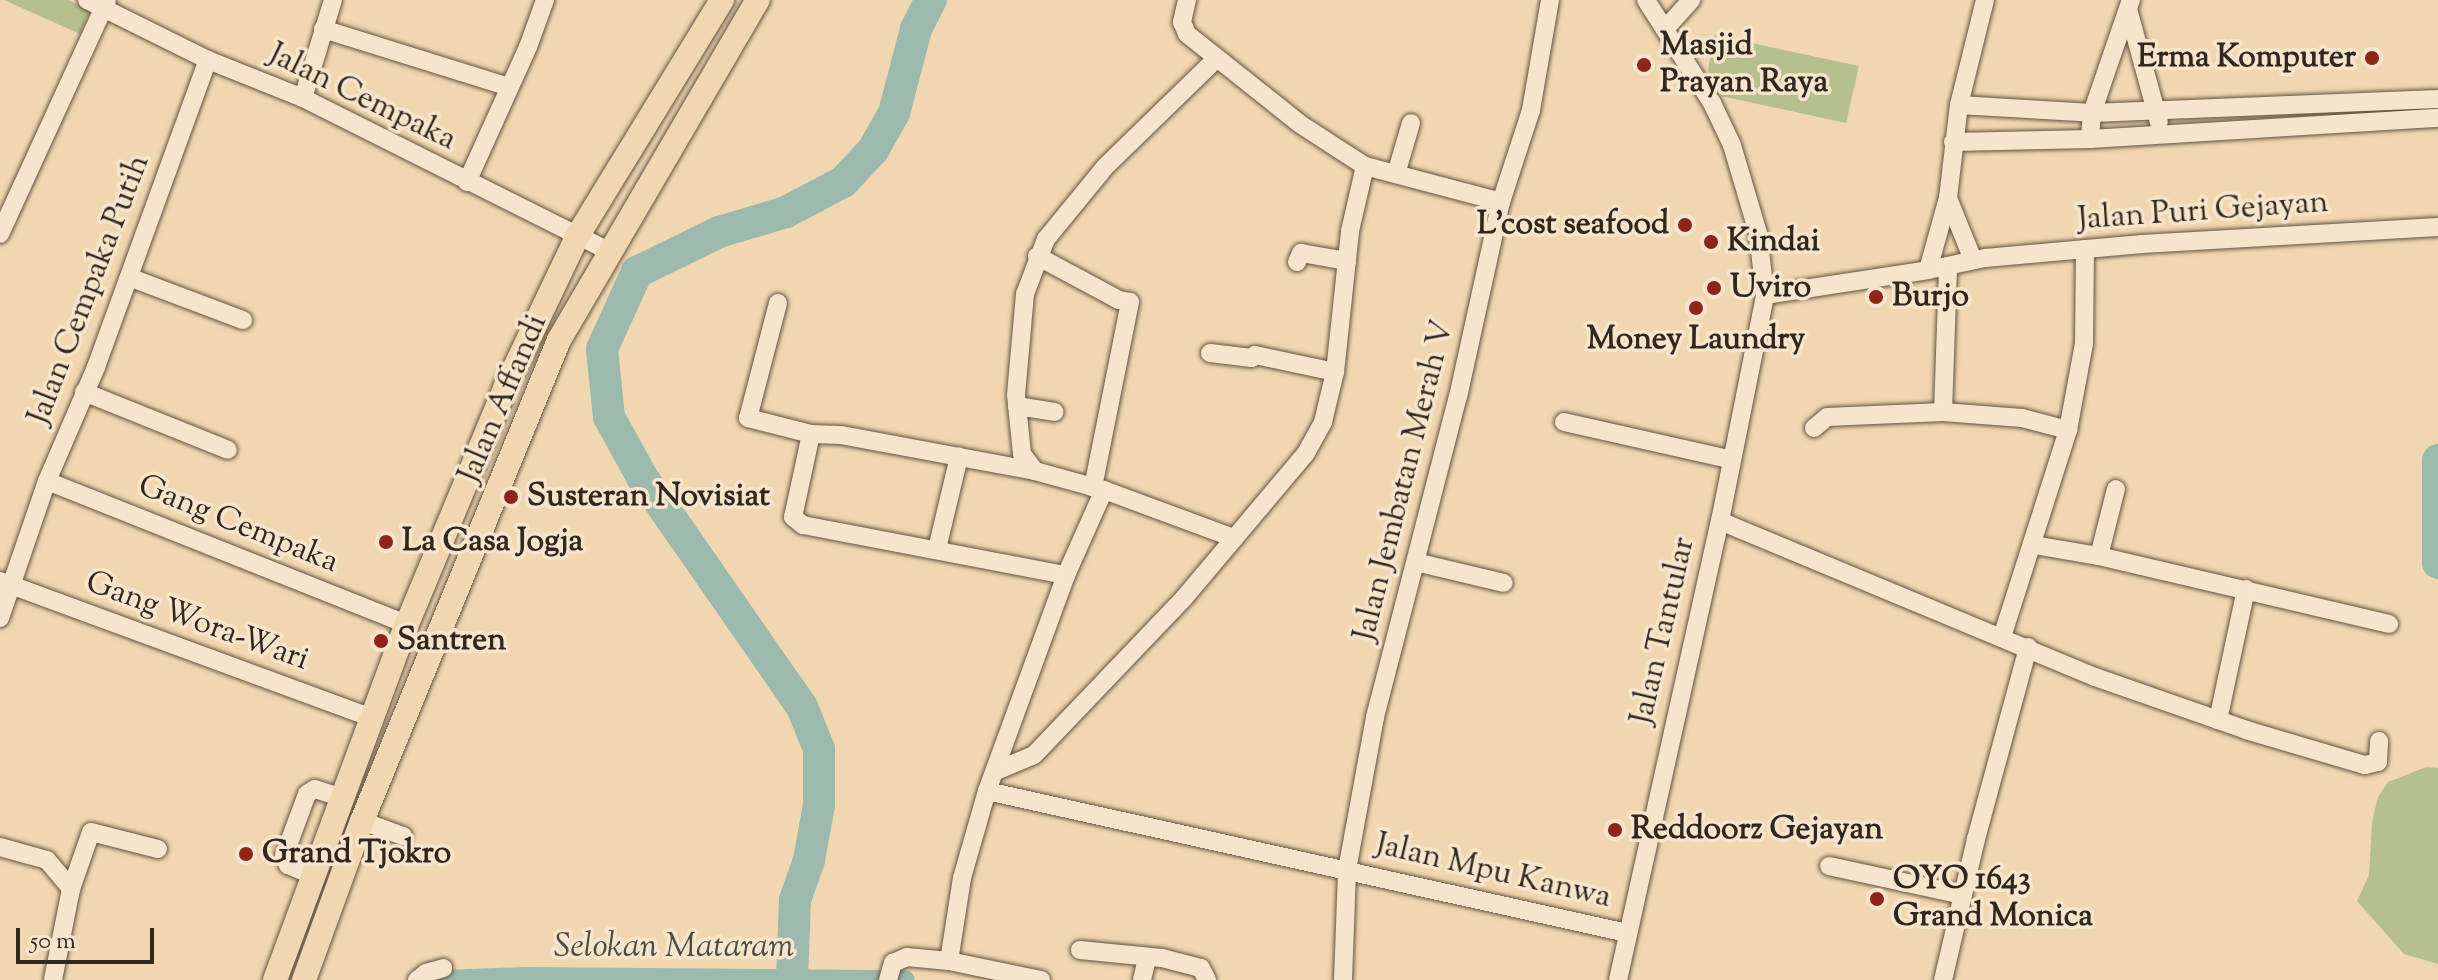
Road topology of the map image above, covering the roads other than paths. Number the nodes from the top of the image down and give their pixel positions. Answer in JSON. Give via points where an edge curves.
{"nodes":[{"id":1,"x":333,"y":0,"type":"edge"},
{"id":2,"x":545,"y":0,"type":"edge"},
{"id":3,"x":722,"y":0,"type":"edge"},
{"id":4,"x":758,"y":0,"type":"edge"},
{"id":5,"x":1187,"y":0,"type":"edge"},
{"id":6,"x":1550,"y":0,"type":"edge"},
{"id":7,"x":1646,"y":0,"type":"edge"},
{"id":8,"x":1691,"y":0,"type":"edge"},
{"id":9,"x":1985,"y":0,"type":"edge"},
{"id":10,"x":99,"y":3,"type":"edge"},
{"id":11,"x":2130,"y":4,"type":"edge"},
{"id":12,"x":1666,"y":28,"type":"junction"},
{"id":13,"x":323,"y":29,"type":"junction"},
{"id":14,"x":1216,"y":59,"type":"junction"},
{"id":15,"x":208,"y":60,"type":"junction"},
{"id":16,"x":509,"y":87,"type":"junction"},
{"id":17,"x":303,"y":98,"type":"junction"},
{"id":18,"x":2438,"y":99,"type":"edge"},
{"id":19,"x":1959,"y":105,"type":"junction"},
{"id":20,"x":2158,"y":110,"type":"junction"},
{"id":21,"x":2092,"y":113,"type":"junction"},
{"id":22,"x":2438,"y":118,"type":"edge"},
{"id":23,"x":1411,"y":123,"type":"dead end"},
{"id":24,"x":2160,"y":135,"type":"junction"},
{"id":25,"x":2090,"y":139,"type":"junction"},
{"id":26,"x":1953,"y":142,"type":"junction"},
{"id":27,"x":1365,"y":166,"type":"junction"},
{"id":28,"x":1396,"y":174,"type":"junction"},
{"id":29,"x":467,"y":182,"type":"junction"},
{"id":30,"x":1948,"y":198,"type":"junction"},
{"id":31,"x":1501,"y":202,"type":"junction"},
{"id":32,"x":2438,"y":227,"type":"edge"},
{"id":33,"x":0,"y":234,"type":"edge"},
{"id":34,"x":578,"y":235,"type":"junction"},
{"id":35,"x":2085,"y":249,"type":"junction"},
{"id":36,"x":611,"y":252,"type":"junction"},
{"id":37,"x":1037,"y":256,"type":"junction"},
{"id":38,"x":1973,"y":260,"type":"junction"},
{"id":39,"x":1347,"y":261,"type":"junction"},
{"id":40,"x":1297,"y":262,"type":"dead end"},
{"id":41,"x":1948,"y":266,"type":"junction"},
{"id":42,"x":1928,"y":270,"type":"junction"},
{"id":43,"x":129,"y":277,"type":"junction"},
{"id":44,"x":1765,"y":295,"type":"junction"},
{"id":45,"x":778,"y":303,"type":"dead end"},
{"id":46,"x":243,"y":320,"type":"dead end"},
{"id":47,"x":1210,"y":353,"type":"dead end"},
{"id":48,"x":1335,"y":372,"type":"junction"},
{"id":49,"x":84,"y":392,"type":"junction"},
{"id":50,"x":1017,"y":406,"type":"junction"},
{"id":51,"x":1055,"y":412,"type":"dead end"},
{"id":52,"x":1943,"y":412,"type":"junction"},
{"id":53,"x":1564,"y":422,"type":"dead end"},
{"id":54,"x":1814,"y":428,"type":"dead end"},
{"id":55,"x":2068,"y":430,"type":"junction"},
{"id":56,"x":811,"y":434,"type":"junction"},
{"id":57,"x":228,"y":450,"type":"dead end"},
{"id":58,"x":959,"y":457,"type":"junction"},
{"id":59,"x":1732,"y":460,"type":"junction"},
{"id":60,"x":1035,"y":471,"type":"junction"},
{"id":61,"x":47,"y":481,"type":"junction"},
{"id":62,"x":1098,"y":488,"type":"junction"},
{"id":63,"x":2116,"y":489,"type":"dead end"},
{"id":64,"x":1720,"y":521,"type":"junction"},
{"id":65,"x":1234,"y":538,"type":"junction"},
{"id":66,"x":2034,"y":545,"type":"junction"},
{"id":67,"x":937,"y":549,"type":"junction"},
{"id":68,"x":2099,"y":556,"type":"junction"},
{"id":69,"x":1416,"y":562,"type":"junction"},
{"id":70,"x":1066,"y":575,"type":"junction"},
{"id":71,"x":1504,"y":583,"type":"dead end"},
{"id":72,"x":6,"y":584,"type":"edge"},
{"id":73,"x":2246,"y":589,"type":"junction"},
{"id":74,"x":0,"y":618,"type":"edge"},
{"id":75,"x":407,"y":624,"type":"junction"},
{"id":76,"x":2389,"y":624,"type":"dead end"},
{"id":77,"x":2002,"y":637,"type":"junction"},
{"id":78,"x":2028,"y":647,"type":"junction"},
{"id":79,"x":373,"y":718,"type":"junction"},
{"id":80,"x":2218,"y":720,"type":"junction"},
{"id":81,"x":2379,"y":741,"type":"dead end"},
{"id":82,"x":996,"y":771,"type":"junction"},
{"id":83,"x":987,"y":791,"type":"junction"},
{"id":84,"x":343,"y":798,"type":"junction"},
{"id":85,"x":362,"y":821,"type":"junction"},
{"id":86,"x":403,"y":836,"type":"dead end"},
{"id":87,"x":0,"y":847,"type":"edge"},
{"id":88,"x":158,"y":849,"type":"dead end"},
{"id":89,"x":1829,"y":866,"type":"dead end"},
{"id":90,"x":1347,"y":870,"type":"junction"},
{"id":91,"x":312,"y":875,"type":"junction"},
{"id":92,"x":71,"y":889,"type":"junction"},
{"id":93,"x":1963,"y":895,"type":"junction"},
{"id":94,"x":1627,"y":933,"type":"junction"},
{"id":95,"x":1080,"y":950,"type":"dead end"},
{"id":96,"x":1147,"y":958,"type":"junction"},
{"id":97,"x":949,"y":961,"type":"junction"},
{"id":98,"x":443,"y":968,"type":"dead end"},
{"id":99,"x":888,"y":976,"type":"edge"},
{"id":100,"x":53,"y":980,"type":"edge"},
{"id":101,"x":275,"y":980,"type":"edge"},
{"id":102,"x":304,"y":980,"type":"edge"},
{"id":103,"x":417,"y":980,"type":"edge"},
{"id":104,"x":1041,"y":980,"type":"edge"},
{"id":105,"x":1142,"y":980,"type":"edge"},
{"id":106,"x":1207,"y":980,"type":"edge"},
{"id":107,"x":1343,"y":980,"type":"edge"},
{"id":108,"x":1618,"y":980,"type":"edge"},
{"id":109,"x":1943,"y":980,"type":"edge"}],
"edges":[{"from":1,"to":13,"type":"street"},
{"from":2,"to":16,"type":"street"},
{"from":3,"to":34,"type":"main road","name":"Jalan Affandi"},
{"from":4,"to":36,"type":"main road","name":"Jalan Affandi"},
{"from":5,"to":14,"type":"street","via":[[1183,30]]},
{"from":6,"to":31,"type":"street","name":"Jalan Jembatan Merah V","via":[[1531,110]]},
{"from":7,"to":12,"type":"street","name":"Jalan Tantular"},
{"from":8,"to":12,"type":"street"},
{"from":9,"to":19,"type":"street"},
{"from":10,"to":15,"type":"street","name":"Jalan Cempaka"},
{"from":10,"to":33,"type":"street"},
{"from":11,"to":20,"type":"street"},
{"from":11,"to":21,"type":"street"},
{"from":12,"to":44,"type":"street","name":"Jalan Tantular","via":[[1732,145],[1758,233]]},
{"from":13,"to":16,"type":"street"},
{"from":13,"to":17,"type":"street"},
{"from":14,"to":27,"type":"street"},
{"from":14,"to":37,"type":"street","via":[[1105,167]]},
{"from":15,"to":17,"type":"street","name":"Jalan Cempaka"},
{"from":15,"to":43,"type":"street","name":"Jalan Cempaka Putih"},
{"from":16,"to":29,"type":"street"},
{"from":17,"to":29,"type":"street","name":"Jalan Cempaka"},
{"from":18,"to":20,"type":"street"},
{"from":19,"to":21,"type":"street"},
{"from":19,"to":26,"type":"street"},
{"from":20,"to":21,"type":"street"},
{"from":20,"to":24,"type":"street"},
{"from":21,"to":25,"type":"street"},
{"from":22,"to":24,"type":"street"},
{"from":23,"to":28,"type":"street"},
{"from":24,"to":25,"type":"street"},
{"from":25,"to":26,"type":"street"},
{"from":26,"to":30,"type":"street"},
{"from":27,"to":28,"type":"street"},
{"from":27,"to":39,"type":"street"},
{"from":28,"to":31,"type":"street"},
{"from":29,"to":34,"type":"street","name":"Jalan Cempaka"},
{"from":30,"to":38,"type":"street"},
{"from":30,"to":42,"type":"street"},
{"from":31,"to":69,"type":"street","name":"Jalan Jembatan Merah V"},
{"from":32,"to":35,"type":"street","name":"Jalan Puri Gejayan"},
{"from":34,"to":36,"type":"street","name":"Jalan Cempaka"},
{"from":34,"to":75,"type":"main road","name":"Jalan Affandi","via":[[506,386]]},
{"from":35,"to":38,"type":"street","name":"Jalan Puri Gejayan"},
{"from":35,"to":55,"type":"street","via":[[2084,344]]},
{"from":36,"to":85,"type":"main road","name":"Jalan Affandi","via":[[559,340]]},
{"from":37,"to":50,"type":"street","via":[[1021,322]]},
{"from":37,"to":62,"type":"street","via":[[1130,302]]},
{"from":38,"to":41,"type":"street","name":"Jalan Puri Gejayan"},
{"from":39,"to":40,"type":"street","via":[[1301,253]]},
{"from":39,"to":48,"type":"street"},
{"from":41,"to":42,"type":"street","name":"Jalan Puri Gejayan"},
{"from":41,"to":52,"type":"street"},
{"from":42,"to":44,"type":"street","name":"Jalan Puri Gejayan"},
{"from":43,"to":46,"type":"street"},
{"from":43,"to":49,"type":"street","name":"Jalan Cempaka Putih"},
{"from":44,"to":59,"type":"street","name":"Jalan Tantular"},
{"from":45,"to":56,"type":"street","via":[[748,418]]},
{"from":47,"to":48,"type":"street","via":[[1255,355]]},
{"from":48,"to":65,"type":"street","via":[[1323,422],[1306,453]]},
{"from":49,"to":57,"type":"street"},
{"from":49,"to":61,"type":"street","name":"Jalan Cempaka Putih"},
{"from":50,"to":51,"type":"street"},
{"from":50,"to":60,"type":"street","via":[[1022,454]]},
{"from":52,"to":54,"type":"street","via":[[1827,417]]},
{"from":52,"to":55,"type":"street","via":[[2022,418]]},
{"from":53,"to":59,"type":"street"},
{"from":55,"to":66,"type":"street"},
{"from":56,"to":58,"type":"street"},
{"from":56,"to":67,"type":"street","via":[[796,522]]},
{"from":58,"to":60,"type":"street"},
{"from":58,"to":67,"type":"street"},
{"from":59,"to":64,"type":"street","name":"Jalan Tantular"},
{"from":60,"to":62,"type":"street"},
{"from":61,"to":72,"type":"street","name":"Jalan Cempaka Putih"},
{"from":61,"to":75,"type":"street","name":"Gang Cempaka"},
{"from":62,"to":65,"type":"street"},
{"from":62,"to":70,"type":"street"},
{"from":63,"to":68,"type":"street"},
{"from":64,"to":77,"type":"street"},
{"from":64,"to":94,"type":"street","name":"Jalan Tantular"},
{"from":65,"to":82,"type":"street","via":[[1034,755]]},
{"from":66,"to":68,"type":"street"},
{"from":66,"to":77,"type":"street"},
{"from":67,"to":70,"type":"street"},
{"from":68,"to":73,"type":"street"},
{"from":69,"to":71,"type":"street"},
{"from":69,"to":90,"type":"street","name":"Jalan Jembatan Merah V","via":[[1375,717]]},
{"from":70,"to":82,"type":"street"},
{"from":72,"to":74,"type":"street","name":"Jalan Cempaka Putih"},
{"from":72,"to":79,"type":"street","name":"Gang Wora-Wari"},
{"from":73,"to":76,"type":"street"},
{"from":73,"to":80,"type":"street"},
{"from":75,"to":79,"type":"main road","name":"Jalan Affandi"},
{"from":77,"to":78,"type":"street"},
{"from":78,"to":80,"type":"street"},
{"from":78,"to":93,"type":"street"},
{"from":79,"to":84,"type":"main road","name":"Jalan Affandi"},
{"from":80,"to":81,"type":"street","via":[[2365,765],[2378,762]]},
{"from":82,"to":83,"type":"street"},
{"from":83,"to":90,"type":"street","name":"Jalan Mpu Kanwa"},
{"from":83,"to":97,"type":"street","via":[[962,878]]},
{"from":84,"to":91,"type":"main road","name":"Jalan Affandi"},
{"from":84,"to":91,"type":"street","via":[[315,789],[307,794],[284,856],[288,865]]},
{"from":85,"to":86,"type":"street"},
{"from":85,"to":102,"type":"main road","name":"Jalan Affandi"},
{"from":87,"to":92,"type":"street","via":[[47,860]]},
{"from":88,"to":92,"type":"street","via":[[91,832]]},
{"from":89,"to":93,"type":"street"},
{"from":90,"to":94,"type":"street","name":"Jalan Mpu Kanwa"},
{"from":90,"to":107,"type":"street","name":"Jalan Jembatan Merah V"},
{"from":91,"to":101,"type":"main road","name":"Jalan Affandi"},
{"from":92,"to":100,"type":"street"},
{"from":93,"to":109,"type":"street"},
{"from":94,"to":108,"type":"street","name":"Jalan Tantular"},
{"from":95,"to":96,"type":"street"},
{"from":96,"to":105,"type":"street"},
{"from":96,"to":106,"type":"street","via":[[1201,968]]},
{"from":97,"to":99,"type":"street","via":[[900,958]]},
{"from":97,"to":104,"type":"street"},
{"from":98,"to":103,"type":"street"}]}
